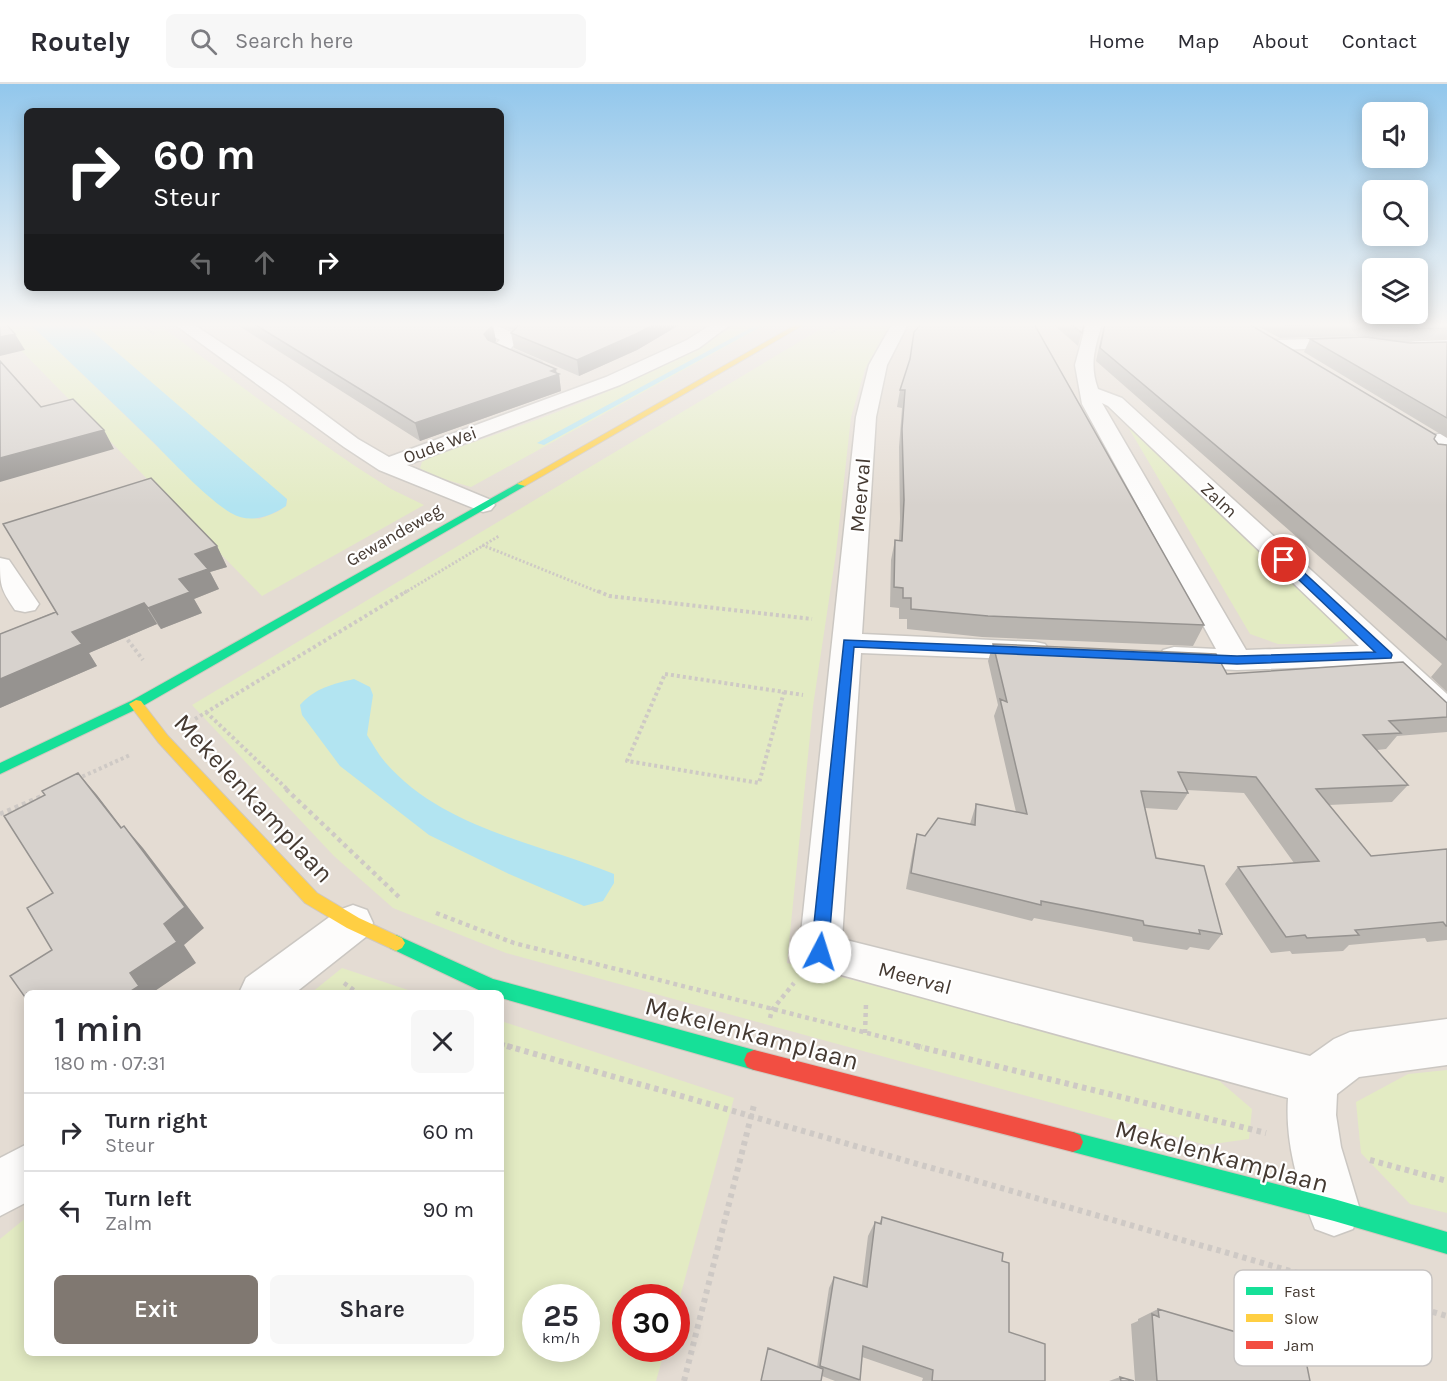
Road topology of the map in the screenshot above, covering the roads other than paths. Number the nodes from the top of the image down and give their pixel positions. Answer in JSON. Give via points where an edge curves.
{"nodes":[{"id":1,"x":272,"y":385,"type":"edge"},
{"id":2,"x":577,"y":385,"type":"edge"},
{"id":3,"x":603,"y":385,"type":"edge"},
{"id":4,"x":695,"y":385,"type":"edge"},
{"id":5,"x":874,"y":385,"type":"edge"},
{"id":6,"x":1089,"y":385,"type":"edge"},
{"id":7,"x":590,"y":390,"type":"junction"},
{"id":8,"x":1092,"y":393,"type":"junction"},
{"id":9,"x":1410,"y":428,"type":"edge"},
{"id":10,"x":1441,"y":443,"type":"edge"},
{"id":11,"x":387,"y":465,"type":"junction"},
{"id":12,"x":483,"y":505,"type":"junction"},
{"id":13,"x":0,"y":566,"type":"edge"},
{"id":14,"x":26,"y":604,"type":"dead end"},
{"id":15,"x":848,"y":633,"type":"junction"},
{"id":16,"x":1057,"y":652,"type":"edge"},
{"id":17,"x":1386,"y":655,"type":"junction"},
{"id":18,"x":1153,"y":656,"type":"edge"},
{"id":19,"x":1237,"y":660,"type":"junction"},
{"id":20,"x":136,"y":704,"type":"junction"},
{"id":21,"x":1447,"y":712,"type":"edge"},
{"id":22,"x":0,"y":769,"type":"edge"},
{"id":23,"x":353,"y":923,"type":"junction"},
{"id":24,"x":265,"y":990,"type":"edge"},
{"id":25,"x":502,"y":990,"type":"edge"},
{"id":26,"x":504,"y":991,"type":"edge"},
{"id":27,"x":1447,"y":1042,"type":"edge"},
{"id":28,"x":1315,"y":1082,"type":"junction"},
{"id":29,"x":24,"y":1172,"type":"edge"},
{"id":30,"x":0,"y":1190,"type":"edge"},
{"id":31,"x":1334,"y":1210,"type":"junction"},
{"id":32,"x":1447,"y":1243,"type":"edge"}],
"edges":[{"from":1,"to":11,"type":"street"},
{"from":2,"to":7,"type":"street"},
{"from":3,"to":7,"type":"street","name":"Oude Wei"},
{"from":4,"to":12,"type":"street","name":"Gewandeweg"},
{"from":5,"to":15,"type":"street","name":"Meerval","via":[[867,417]]},
{"from":6,"to":8,"type":"street"},
{"from":7,"to":11,"type":"street","name":"Oude Wei"},
{"from":8,"to":17,"type":"street","name":"Zalm","via":[[1115,402]]},
{"from":8,"to":19,"type":"street","via":[[1092,404]]},
{"from":9,"to":10,"type":"street"},
{"from":11,"to":12,"type":"street"},
{"from":12,"to":20,"type":"street","name":"Gewandeweg"},
{"from":13,"to":14,"type":"street"},
{"from":15,"to":16,"type":"street"},
{"from":15,"to":28,"type":"street","name":"Meerval","via":[[820,952]]},
{"from":17,"to":19,"type":"street"},
{"from":17,"to":21,"type":"street","name":"Zalm"},
{"from":18,"to":19,"type":"street"},
{"from":20,"to":22,"type":"street","name":"Gewandeweg"},
{"from":20,"to":23,"type":"street","name":"Mekelenkamplaan","via":[[163,739],[311,898]]},
{"from":23,"to":24,"type":"street"},
{"from":23,"to":25,"type":"street","name":"Mekelenkamplaan"},
{"from":26,"to":31,"type":"street","name":"Mekelenkamplaan","via":[[762,1062]]},
{"from":27,"to":28,"type":"street","via":[[1350,1055]]},
{"from":28,"to":31,"type":"street","via":[[1311,1101],[1313,1145]]},
{"from":29,"to":30,"type":"street"},
{"from":31,"to":32,"type":"street","name":"Mekelenkamplaan"}]}
